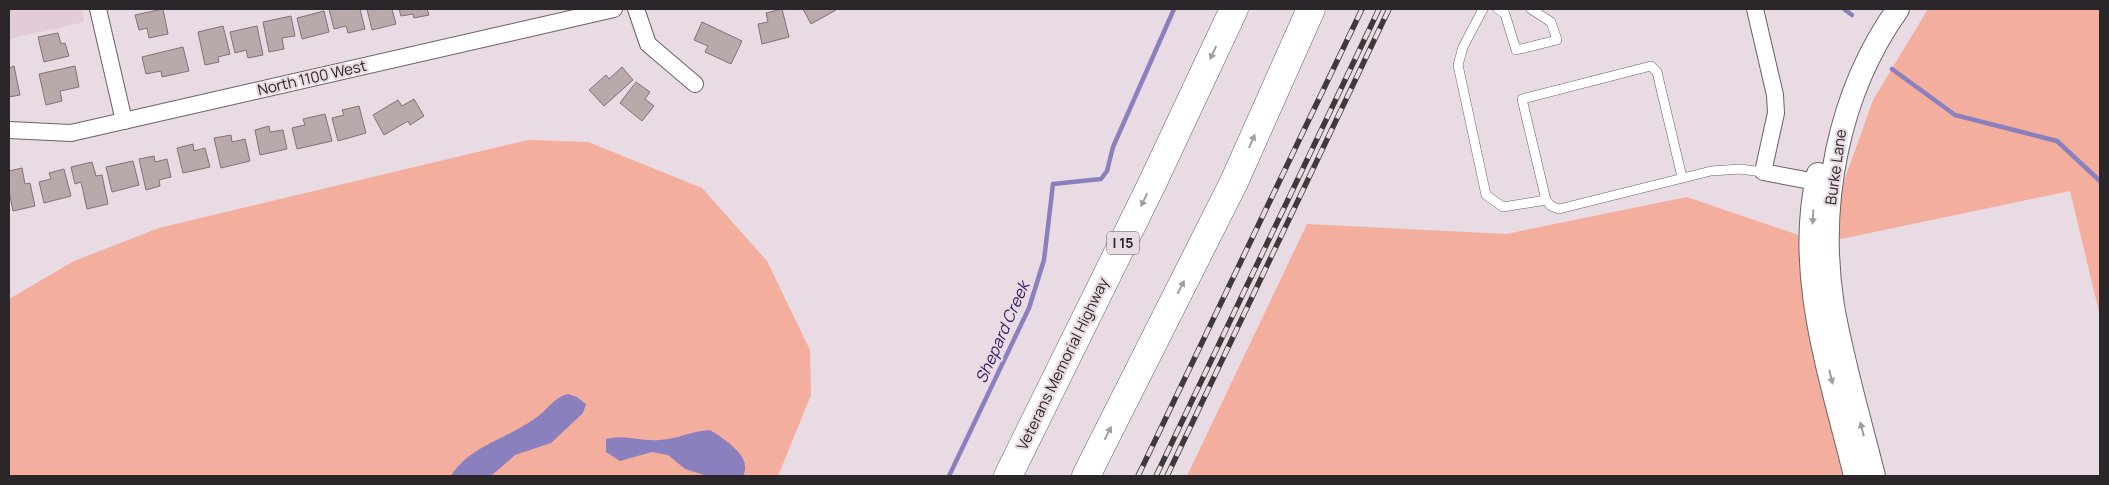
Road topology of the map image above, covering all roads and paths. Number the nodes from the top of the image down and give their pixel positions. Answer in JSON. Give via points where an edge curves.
{"nodes":[{"id":1,"x":98,"y":9,"type":"edge"},
{"id":2,"x":614,"y":9,"type":"edge"},
{"id":3,"x":636,"y":9,"type":"edge"},
{"id":4,"x":1234,"y":9,"type":"edge"},
{"id":5,"x":1311,"y":9,"type":"edge"},
{"id":6,"x":1483,"y":9,"type":"edge"},
{"id":7,"x":1498,"y":9,"type":"edge"},
{"id":8,"x":1531,"y":9,"type":"edge"},
{"id":9,"x":1754,"y":9,"type":"edge"},
{"id":10,"x":1898,"y":9,"type":"edge"},
{"id":11,"x":695,"y":84,"type":"dead end"},
{"id":12,"x":124,"y":121,"type":"junction"},
{"id":13,"x":9,"y":130,"type":"edge"},
{"id":14,"x":1763,"y":172,"type":"junction"},
{"id":15,"x":1682,"y":177,"type":"junction"},
{"id":16,"x":1824,"y":183,"type":"junction"},
{"id":17,"x":1546,"y":200,"type":"junction"},
{"id":18,"x":1008,"y":476,"type":"edge"},
{"id":19,"x":1086,"y":476,"type":"edge"},
{"id":20,"x":1855,"y":476,"type":"edge"},
{"id":21,"x":1874,"y":476,"type":"edge"}],
"edges":[{"from":1,"to":12,"type":"street"},
{"from":2,"to":12,"type":"street","name":"North 1100 West"},
{"from":3,"to":11,"type":"street","via":[[648,44]]},
{"from":4,"to":18,"type":"highway","name":"Veterans Memorial Highway","number":"I 15","one_way":true},
{"from":19,"to":5,"type":"highway","one_way":true,"via":[[1234,182]]},
{"from":6,"to":17,"type":"lane","via":[[1463,47],[1458,65],[1486,195],[1504,207]]},
{"from":7,"to":8,"type":"lane","via":[[1505,14],[1516,50],[1557,40],[1551,22]]},
{"from":9,"to":14,"type":"street","via":[[1776,95],[1776,113]]},
{"from":10,"to":16,"type":"street","name":"Burke Lane","via":[[1863,67]]},
{"from":12,"to":13,"type":"street","name":"North 1100 West","via":[[71,133]]},
{"from":14,"to":15,"type":"lane","via":[[1728,168]]},
{"from":14,"to":16,"type":"street"},
{"from":15,"to":17,"type":"lane","via":[[1559,210]]},
{"from":15,"to":17,"type":"lane","via":[[1657,72],[1651,66],[1522,99]]},
{"from":16,"to":20,"type":"street","name":"Burke Lane","one_way":true,"via":[[1812,259],[1816,310]]},
{"from":21,"to":16,"type":"street","name":"Burke Lane","one_way":true,"via":[[1833,305]]}]}
